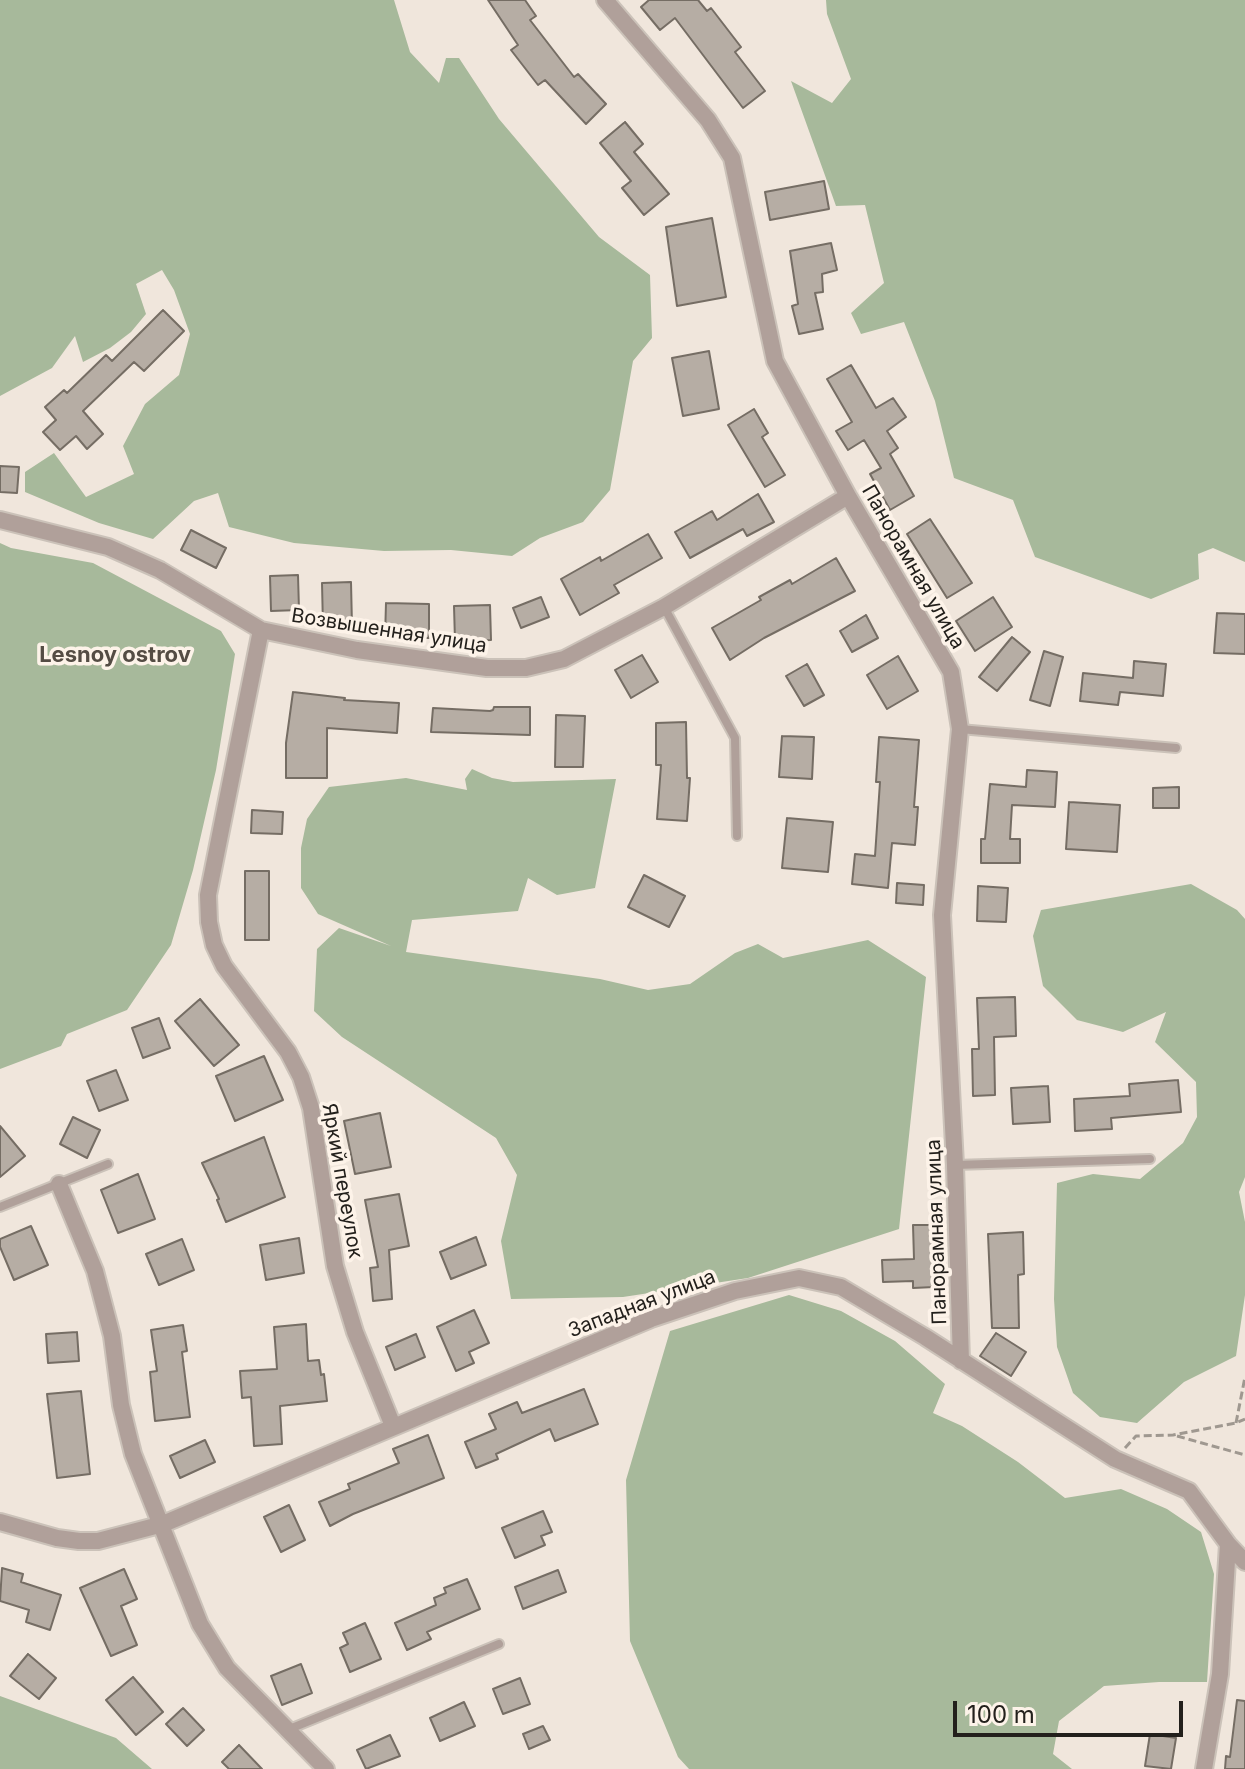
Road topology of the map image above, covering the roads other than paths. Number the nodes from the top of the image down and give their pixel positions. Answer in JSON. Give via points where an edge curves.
{"nodes":[{"id":1,"x":605,"y":0,"type":"edge"},
{"id":2,"x":848,"y":496,"type":"junction"},
{"id":3,"x":0,"y":520,"type":"edge"},
{"id":4,"x":664,"y":607,"type":"junction"},
{"id":5,"x":261,"y":630,"type":"junction"},
{"id":6,"x":960,"y":729,"type":"junction"},
{"id":7,"x":1176,"y":748,"type":"dead end"},
{"id":8,"x":737,"y":836,"type":"dead end"},
{"id":9,"x":1150,"y":1159,"type":"dead end"},
{"id":10,"x":108,"y":1164,"type":"dead end"},
{"id":11,"x":955,"y":1165,"type":"junction"},
{"id":12,"x":59,"y":1184,"type":"junction"},
{"id":13,"x":0,"y":1207,"type":"edge"},
{"id":14,"x":961,"y":1361,"type":"junction"},
{"id":15,"x":393,"y":1426,"type":"junction"},
{"id":16,"x":0,"y":1522,"type":"edge"},
{"id":17,"x":163,"y":1524,"type":"junction"},
{"id":18,"x":1228,"y":1544,"type":"junction"},
{"id":19,"x":1245,"y":1562,"type":"edge"},
{"id":20,"x":499,"y":1644,"type":"dead end"},
{"id":21,"x":286,"y":1730,"type":"junction"},
{"id":22,"x":326,"y":1769,"type":"edge"},
{"id":23,"x":1204,"y":1769,"type":"edge"}],
"edges":[{"from":1,"to":2,"type":"street","name":"Панорамная улица","via":[[708,120],[732,158],[775,361]]},
{"from":2,"to":4,"type":"street","name":"Возвышенная улица"},
{"from":2,"to":6,"type":"street","name":"Панорамная улица","via":[[951,672]]},
{"from":3,"to":5,"type":"street","name":"Возвышенная улица","via":[[108,547],[160,570]]},
{"from":4,"to":5,"type":"street","name":"Возвышенная улица","via":[[564,659],[526,668],[487,668],[357,650]]},
{"from":4,"to":8,"type":"lane","via":[[735,738]]},
{"from":5,"to":15,"type":"street","name":"Яркий переулок","via":[[208,895],[209,922],[224,966],[301,1077],[311,1108],[335,1266]]},
{"from":6,"to":7,"type":"lane"},
{"from":6,"to":11,"type":"street","name":"Панорамная улица","via":[[942,915]]},
{"from":9,"to":11,"type":"lane"},
{"from":10,"to":12,"type":"lane"},
{"from":11,"to":14,"type":"street","name":"Панорамная улица"},
{"from":12,"to":13,"type":"lane"},
{"from":12,"to":17,"type":"street","via":[[95,1271],[112,1336],[126,1428]]},
{"from":14,"to":15,"type":"street","name":"Западная улица","via":[[841,1287],[799,1278],[735,1291],[651,1319]]},
{"from":14,"to":18,"type":"street","name":"Западная улица","via":[[1115,1459],[1189,1491]]},
{"from":15,"to":17,"type":"street","name":"Западная улица"},
{"from":16,"to":17,"type":"street","name":"Западная улица","via":[[79,1541]]},
{"from":17,"to":21,"type":"street","via":[[213,1649]]},
{"from":18,"to":19,"type":"street","name":"Западная улица"},
{"from":18,"to":23,"type":"street","via":[[1220,1674]]},
{"from":20,"to":21,"type":"lane"},
{"from":21,"to":22,"type":"street"}]}
